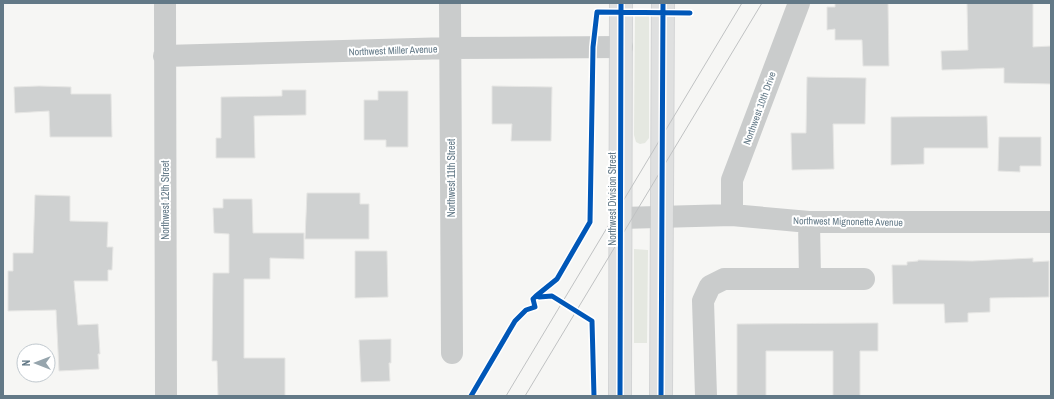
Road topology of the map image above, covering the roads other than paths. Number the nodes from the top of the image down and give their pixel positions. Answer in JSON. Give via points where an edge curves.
{"nodes":[{"id":1,"x":165,"y":3,"type":"edge"},
{"id":2,"x":450,"y":3,"type":"edge"},
{"id":3,"x":621,"y":3,"type":"edge"},
{"id":4,"x":663,"y":3,"type":"edge"},
{"id":5,"x":799,"y":3,"type":"edge"},
{"id":6,"x":622,"y":47,"type":"junction"},
{"id":7,"x":450,"y":48,"type":"junction"},
{"id":8,"x":164,"y":56,"type":"junction"},
{"id":9,"x":732,"y":215,"type":"junction"},
{"id":10,"x":662,"y":217,"type":"junction"},
{"id":11,"x":621,"y":218,"type":"junction"},
{"id":12,"x":809,"y":222,"type":"junction"},
{"id":13,"x":1051,"y":222,"type":"edge"},
{"id":14,"x":810,"y":279,"type":"junction"},
{"id":15,"x":864,"y":279,"type":"dead end"},
{"id":16,"x":452,"y":353,"type":"dead end"},
{"id":17,"x":166,"y":396,"type":"edge"},
{"id":18,"x":620,"y":396,"type":"edge"},
{"id":19,"x":661,"y":396,"type":"edge"},
{"id":20,"x":706,"y":396,"type":"edge"}],
"edges":[{"from":1,"to":8,"type":"street","name":"Northwest 12th Street"},
{"from":2,"to":7,"type":"street","name":"Northwest 11th Street"},
{"from":3,"to":6,"type":"main road","name":"Northwest Division Street"},
{"from":4,"to":10,"type":"main road"},
{"from":5,"to":9,"type":"street","name":"Northwest 10th Drive","via":[[732,180]]},
{"from":6,"to":7,"type":"street","name":"Northwest Miller Avenue"},
{"from":6,"to":11,"type":"main road","name":"Northwest Division Street"},
{"from":7,"to":8,"type":"street","name":"Northwest Miller Avenue"},
{"from":7,"to":16,"type":"street","name":"Northwest 11th Street"},
{"from":8,"to":17,"type":"street","name":"Northwest 12th Street"},
{"from":9,"to":10,"type":"street","name":"Northwest Mignonette Avenue"},
{"from":9,"to":12,"type":"street","name":"Northwest Mignonette Avenue"},
{"from":10,"to":11,"type":"street","name":"Northwest Mignonette Avenue"},
{"from":10,"to":19,"type":"main road"},
{"from":11,"to":18,"type":"main road","name":"Northwest Division Street"},
{"from":12,"to":13,"type":"street","name":"Northwest Mignonette Avenue"},
{"from":12,"to":14,"type":"street"},
{"from":14,"to":15,"type":"street"},
{"from":14,"to":20,"type":"street","via":[[724,279],[710,286],[703,301]]}]}
